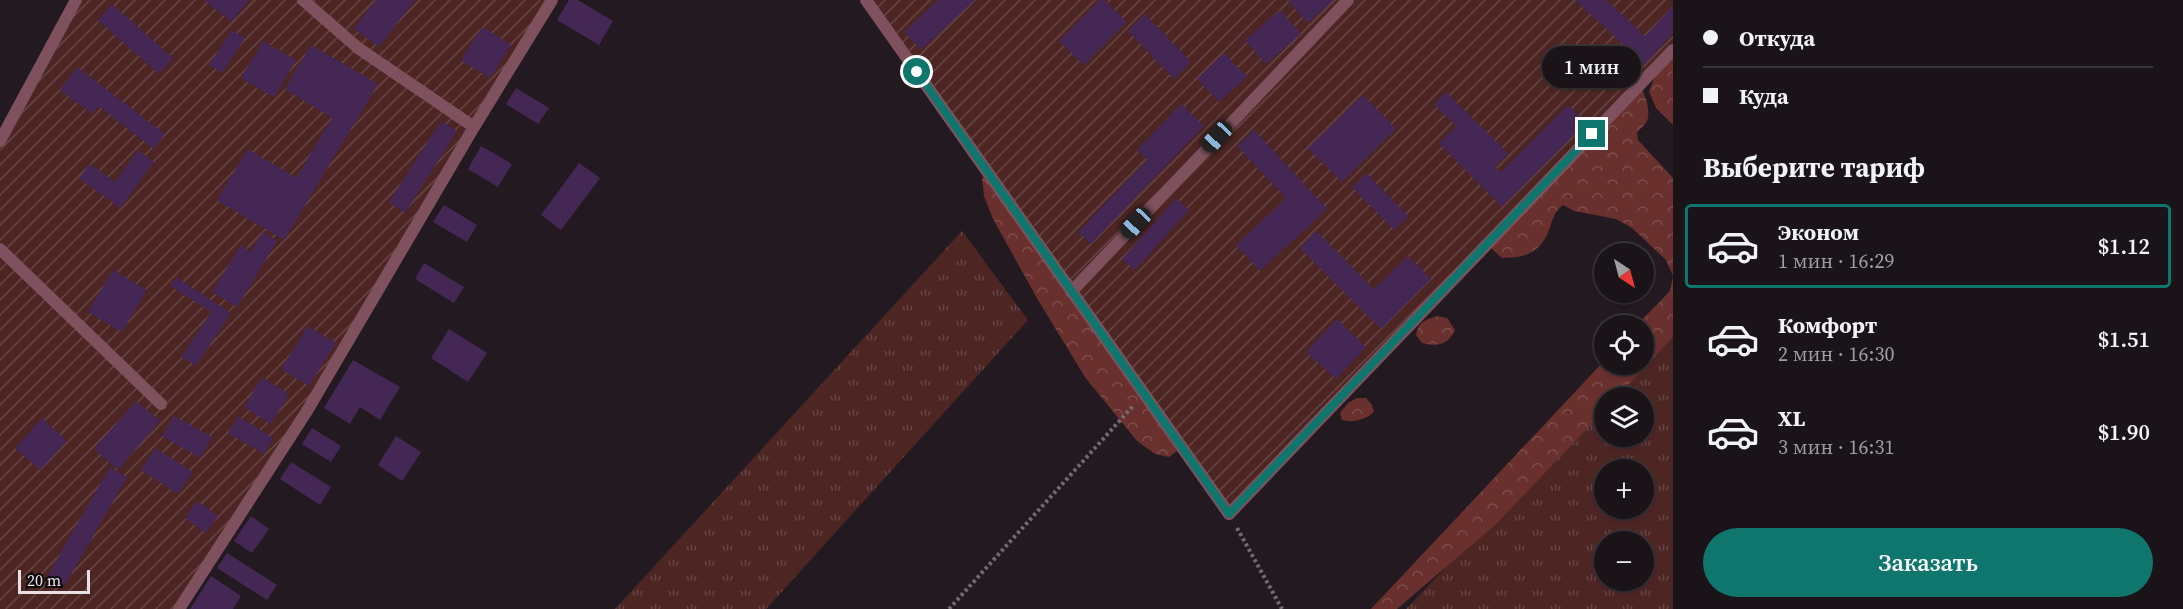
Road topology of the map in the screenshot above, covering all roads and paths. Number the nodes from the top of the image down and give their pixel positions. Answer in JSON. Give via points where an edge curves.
{"nodes":[{"id":1,"x":76,"y":0,"type":"edge"},
{"id":2,"x":303,"y":0,"type":"edge"},
{"id":3,"x":552,"y":0,"type":"edge"},
{"id":4,"x":866,"y":0,"type":"edge"},
{"id":5,"x":1348,"y":0,"type":"edge"},
{"id":6,"x":1673,"y":50,"type":"edge"},
{"id":7,"x":474,"y":127,"type":"junction"},
{"id":8,"x":0,"y":141,"type":"edge"},
{"id":9,"x":0,"y":249,"type":"edge"},
{"id":10,"x":1071,"y":292,"type":"junction"},
{"id":11,"x":1144,"y":394,"type":"junction"},
{"id":12,"x":161,"y":404,"type":"dead end"},
{"id":13,"x":1229,"y":514,"type":"junction"},
{"id":14,"x":179,"y":609,"type":"edge"},
{"id":15,"x":949,"y":609,"type":"edge"},
{"id":16,"x":1282,"y":609,"type":"edge"}],
"edges":[{"from":1,"to":8,"type":"lane"},
{"from":2,"to":7,"type":"lane","via":[[358,48]]},
{"from":3,"to":7,"type":"lane"},
{"from":4,"to":10,"type":"lane"},
{"from":5,"to":10,"type":"lane"},
{"from":6,"to":13,"type":"lane"},
{"from":7,"to":14,"type":"lane","via":[[307,411]]},
{"from":9,"to":12,"type":"lane"},
{"from":10,"to":11,"type":"lane"},
{"from":11,"to":13,"type":"lane"},
{"from":11,"to":15,"type":"path"},
{"from":13,"to":16,"type":"path"}]}
